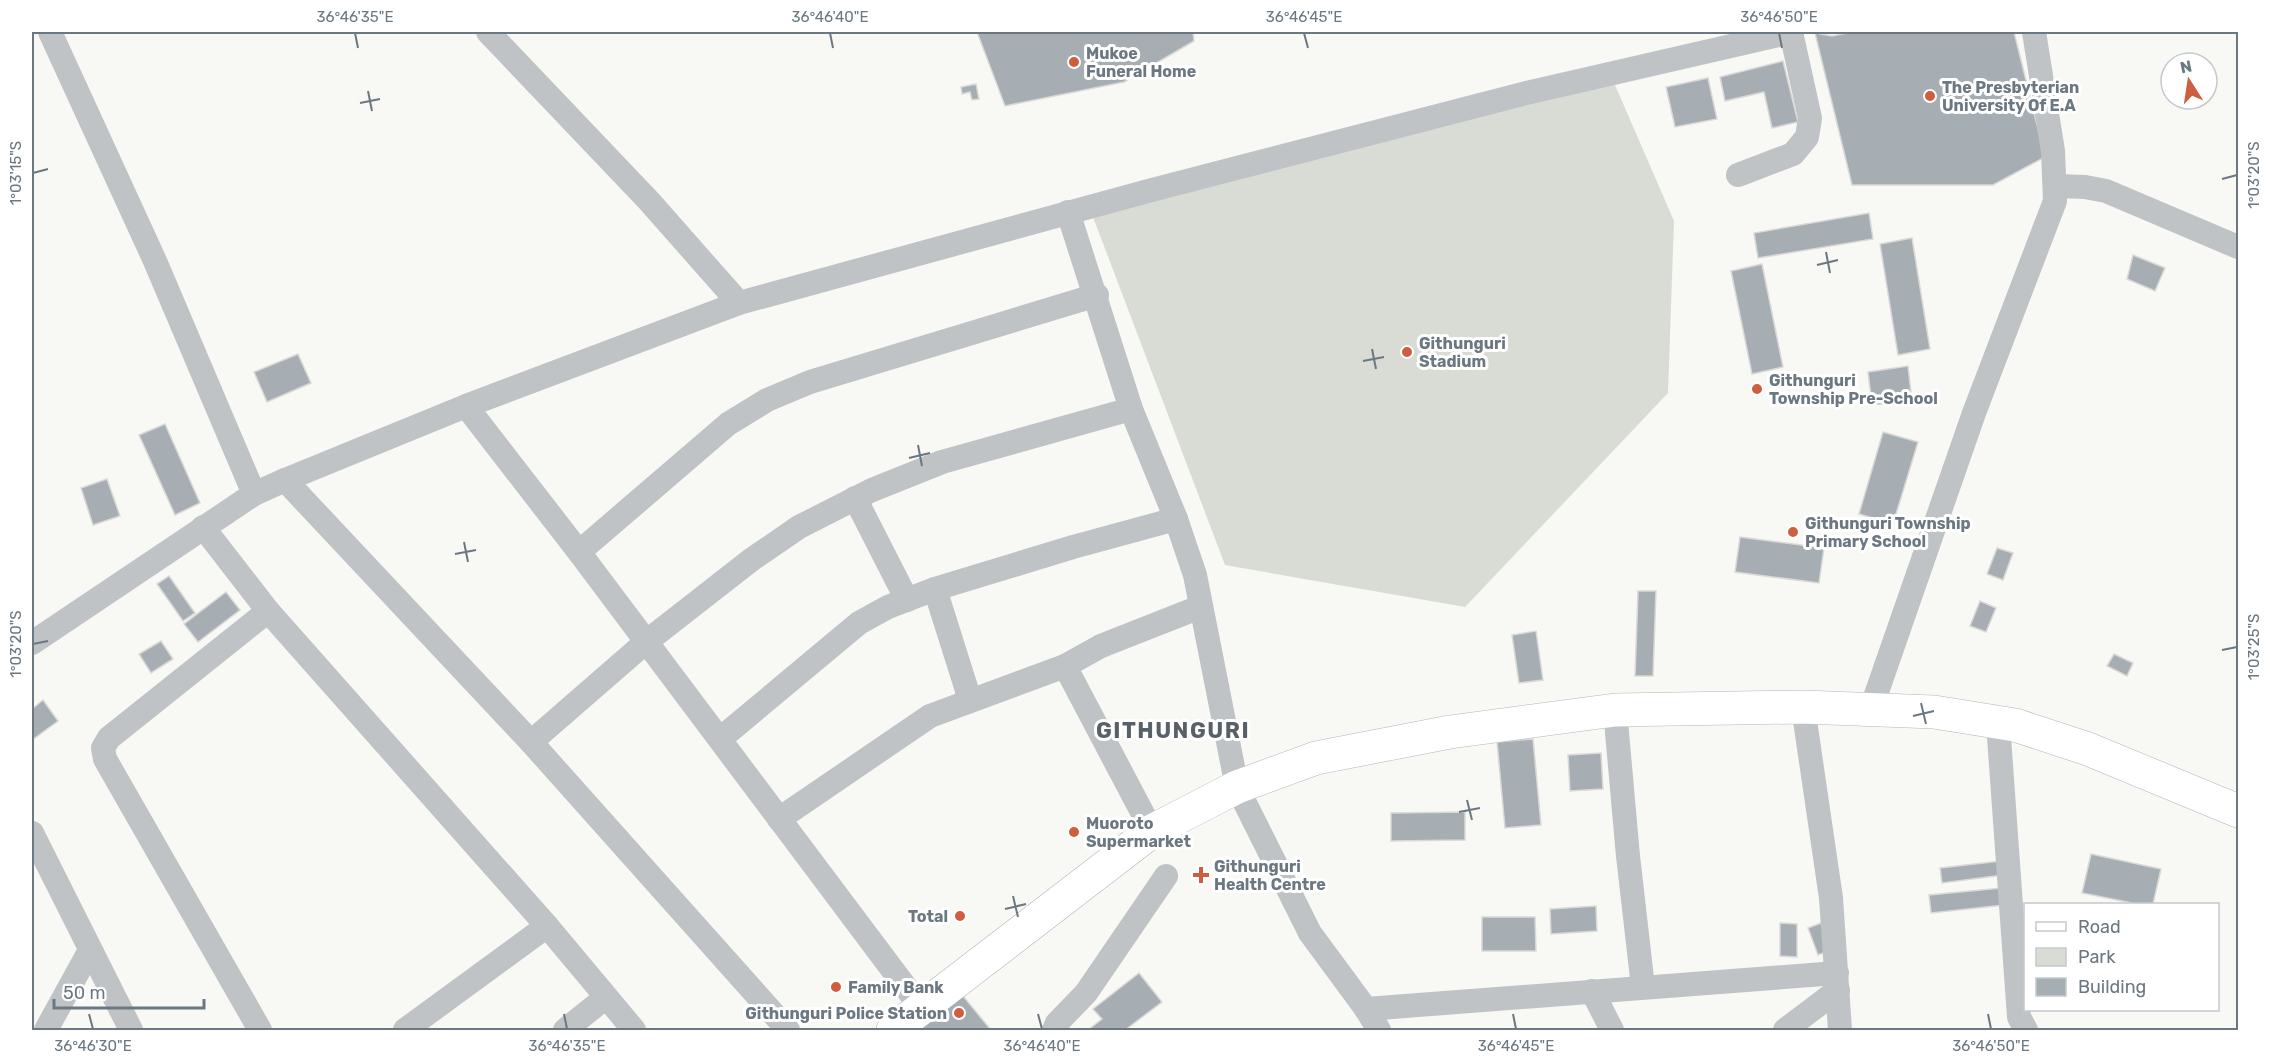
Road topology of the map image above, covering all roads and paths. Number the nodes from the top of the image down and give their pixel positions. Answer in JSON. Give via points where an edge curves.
{"nodes":[{"id":1,"x":50,"y":32,"type":"edge"},
{"id":2,"x":488,"y":32,"type":"edge"},
{"id":3,"x":1792,"y":32,"type":"edge"},
{"id":4,"x":2034,"y":32,"type":"edge"},
{"id":5,"x":1738,"y":175,"type":"dead end"},
{"id":6,"x":2056,"y":186,"type":"junction"},
{"id":7,"x":1068,"y":212,"type":"junction"},
{"id":8,"x":2238,"y":247,"type":"edge"},
{"id":9,"x":1096,"y":295,"type":"junction"},
{"id":10,"x":739,"y":303,"type":"junction"},
{"id":11,"x":466,"y":406,"type":"junction"},
{"id":12,"x":1131,"y":409,"type":"junction"},
{"id":13,"x":285,"y":480,"type":"junction"},
{"id":14,"x":254,"y":494,"type":"junction"},
{"id":15,"x":855,"y":498,"type":"junction"},
{"id":16,"x":1176,"y":519,"type":"junction"},
{"id":17,"x":203,"y":527,"type":"junction"},
{"id":18,"x":579,"y":552,"type":"junction"},
{"id":19,"x":935,"y":589,"type":"junction"},
{"id":20,"x":907,"y":600,"type":"junction"},
{"id":21,"x":1200,"y":607,"type":"junction"},
{"id":22,"x":268,"y":612,"type":"junction"},
{"id":23,"x":646,"y":642,"type":"junction"},
{"id":24,"x":32,"y":643,"type":"edge"},
{"id":25,"x":1065,"y":666,"type":"junction"},
{"id":26,"x":970,"y":700,"type":"junction"},
{"id":27,"x":1803,"y":707,"type":"junction"},
{"id":28,"x":1871,"y":709,"type":"junction"},
{"id":29,"x":1615,"y":711,"type":"junction"},
{"id":30,"x":1998,"y":723,"type":"junction"},
{"id":31,"x":720,"y":739,"type":"junction"},
{"id":32,"x":531,"y":742,"type":"junction"},
{"id":33,"x":1237,"y":787,"type":"junction"},
{"id":34,"x":2234,"y":805,"type":"edge"},
{"id":35,"x":779,"y":819,"type":"junction"},
{"id":36,"x":1152,"y":831,"type":"junction"},
{"id":37,"x":32,"y":833,"type":"edge"},
{"id":38,"x":1166,"y":876,"type":"dead end"},
{"id":39,"x":547,"y":926,"type":"junction"},
{"id":40,"x":90,"y":950,"type":"junction"},
{"id":41,"x":1837,"y":982,"type":"junction"},
{"id":42,"x":1643,"y":987,"type":"junction"},
{"id":43,"x":1592,"y":991,"type":"junction"},
{"id":44,"x":605,"y":998,"type":"junction"},
{"id":45,"x":1366,"y":1009,"type":"junction"},
{"id":46,"x":922,"y":1010,"type":"junction"},
{"id":47,"x":46,"y":1030,"type":"edge"},
{"id":48,"x":131,"y":1030,"type":"edge"},
{"id":49,"x":260,"y":1030,"type":"edge"},
{"id":50,"x":405,"y":1030,"type":"edge"},
{"id":51,"x":565,"y":1030,"type":"edge"},
{"id":52,"x":634,"y":1030,"type":"edge"},
{"id":53,"x":788,"y":1030,"type":"edge"},
{"id":54,"x":893,"y":1030,"type":"edge"},
{"id":55,"x":1054,"y":1030,"type":"edge"},
{"id":56,"x":1379,"y":1030,"type":"edge"},
{"id":57,"x":1612,"y":1030,"type":"edge"},
{"id":58,"x":1785,"y":1030,"type":"edge"},
{"id":59,"x":1840,"y":1030,"type":"edge"},
{"id":60,"x":2026,"y":1030,"type":"edge"}],
"edges":[{"from":1,"to":14,"type":"street","via":[[155,261]]},
{"from":2,"to":10,"type":"street","via":[[649,201]]},
{"from":3,"to":5,"type":"street","via":[[1810,118],[1807,137],[1794,154]]},
{"from":3,"to":7,"type":"street","via":[[1526,93]]},
{"from":4,"to":6,"type":"street"},
{"from":6,"to":8,"type":"street","via":[[2106,191]]},
{"from":6,"to":28,"type":"street","via":[[2055,201],[1974,413]]},
{"from":7,"to":9,"type":"street"},
{"from":7,"to":10,"type":"street"},
{"from":9,"to":12,"type":"street"},
{"from":9,"to":18,"type":"street","via":[[810,382],[767,400],[728,424]]},
{"from":10,"to":11,"type":"street"},
{"from":11,"to":13,"type":"street"},
{"from":11,"to":18,"type":"street"},
{"from":12,"to":15,"type":"street","via":[[942,462]]},
{"from":12,"to":16,"type":"street"},
{"from":13,"to":14,"type":"street"},
{"from":13,"to":32,"type":"street"},
{"from":14,"to":17,"type":"street"},
{"from":15,"to":20,"type":"street"},
{"from":15,"to":23,"type":"street","via":[[799,527],[751,560]]},
{"from":16,"to":19,"type":"street"},
{"from":16,"to":21,"type":"street","via":[[1195,575]]},
{"from":17,"to":22,"type":"street"},
{"from":17,"to":24,"type":"street"},
{"from":18,"to":23,"type":"street"},
{"from":19,"to":20,"type":"street"},
{"from":19,"to":26,"type":"street"},
{"from":20,"to":31,"type":"street","via":[[859,623]]},
{"from":21,"to":25,"type":"street","via":[[1101,646]]},
{"from":21,"to":33,"type":"street"},
{"from":22,"to":39,"type":"street"},
{"from":22,"to":49,"type":"street","via":[[109,738],[103,748],[105,759]]},
{"from":23,"to":31,"type":"street"},
{"from":23,"to":32,"type":"street"},
{"from":25,"to":26,"type":"street"},
{"from":25,"to":36,"type":"street"},
{"from":26,"to":35,"type":"street","via":[[930,716]]},
{"from":27,"to":28,"type":"main road"},
{"from":27,"to":29,"type":"main road"},
{"from":27,"to":41,"type":"street","via":[[1831,898]]},
{"from":28,"to":30,"type":"main road","via":[[1934,712]]},
{"from":29,"to":33,"type":"main road","via":[[1450,732],[1316,758]]},
{"from":29,"to":42,"type":"street"},
{"from":30,"to":34,"type":"main road","via":[[2088,749]]},
{"from":30,"to":60,"type":"street","via":[[2019,1017]]},
{"from":31,"to":35,"type":"street"},
{"from":32,"to":53,"type":"street"},
{"from":33,"to":36,"type":"main road"},
{"from":33,"to":45,"type":"street","via":[[1310,933]]},
{"from":35,"to":46,"type":"street"},
{"from":36,"to":46,"type":"main road"},
{"from":37,"to":40,"type":"street"},
{"from":38,"to":55,"type":"street","via":[[1086,993]]},
{"from":39,"to":44,"type":"street"},
{"from":39,"to":50,"type":"street"},
{"from":40,"to":47,"type":"street"},
{"from":40,"to":48,"type":"street"},
{"from":41,"to":42,"type":"street"},
{"from":41,"to":58,"type":"street"},
{"from":41,"to":59,"type":"street"},
{"from":42,"to":43,"type":"street"},
{"from":43,"to":45,"type":"street"},
{"from":43,"to":57,"type":"street"},
{"from":44,"to":51,"type":"street"},
{"from":44,"to":52,"type":"street"},
{"from":45,"to":56,"type":"street"},
{"from":46,"to":54,"type":"main road"}]}
